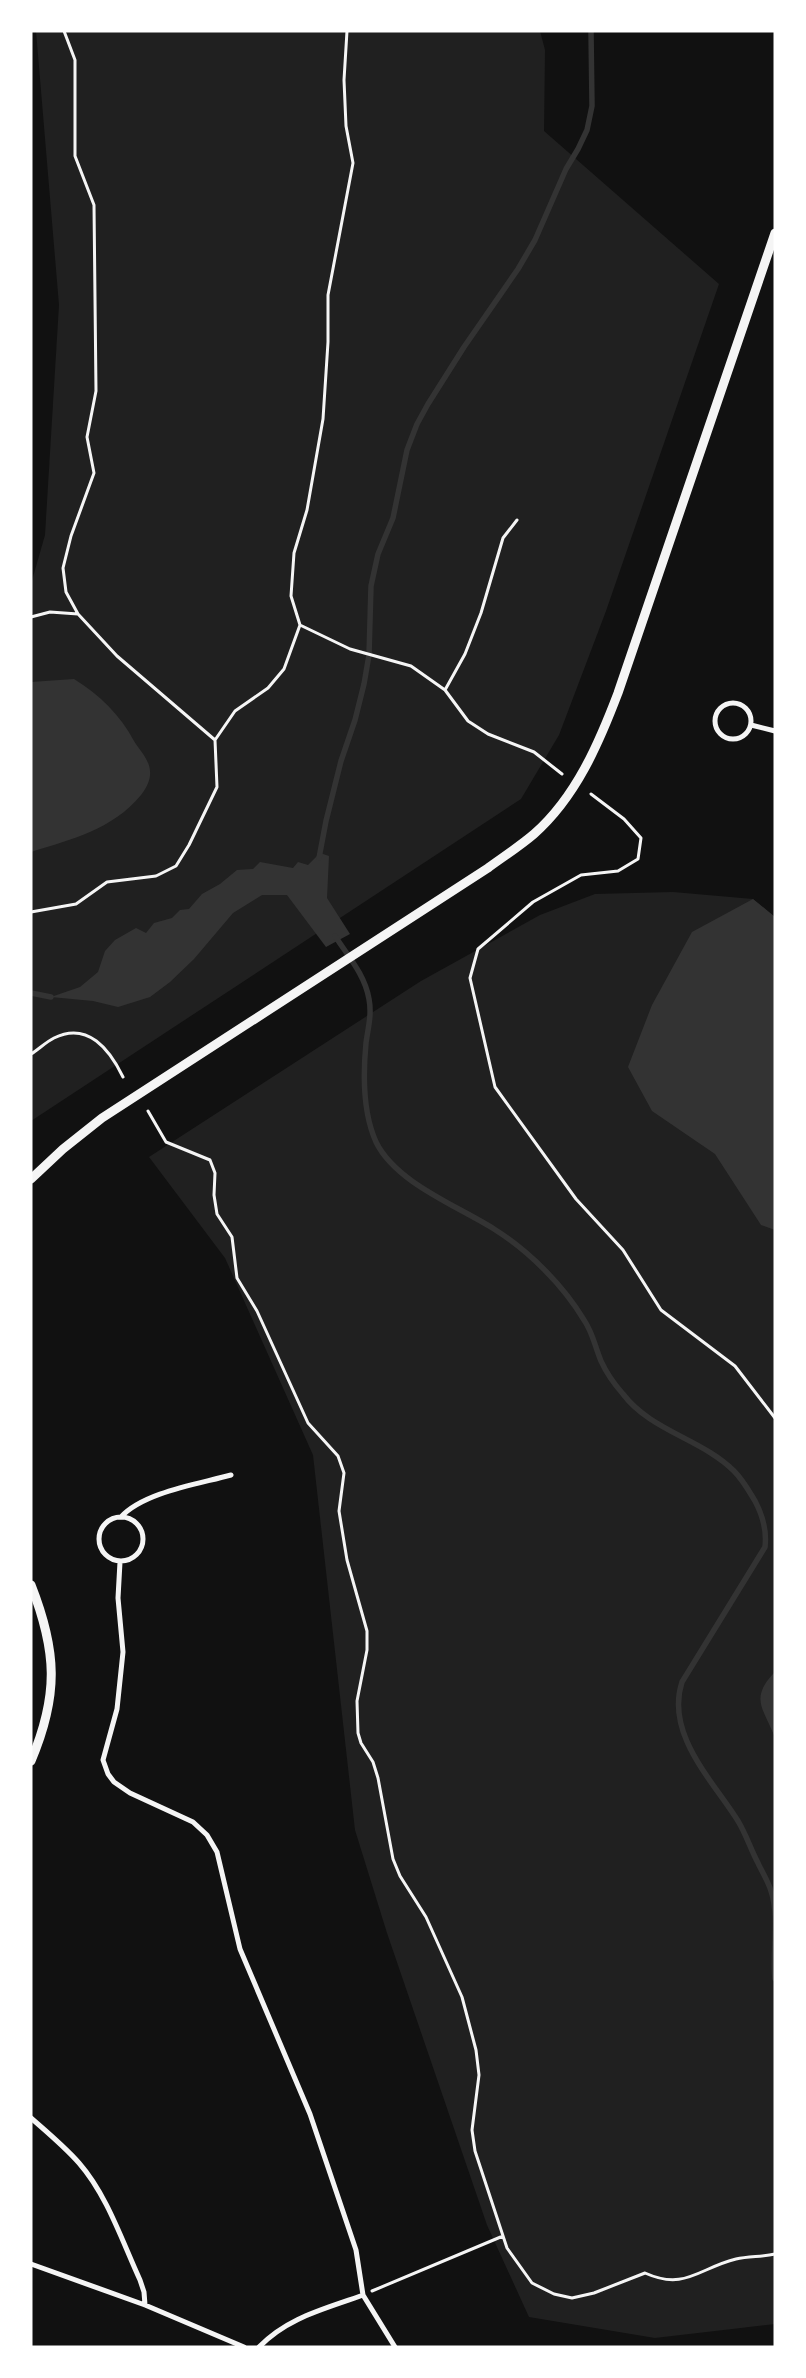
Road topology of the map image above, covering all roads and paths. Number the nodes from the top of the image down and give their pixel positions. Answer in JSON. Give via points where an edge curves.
{"nodes":[{"id":1,"x":64,"y":31,"type":"edge"},
{"id":2,"x":347,"y":31,"type":"edge"},
{"id":3,"x":775,"y":233,"type":"edge"},
{"id":4,"x":517,"y":520,"type":"dead end"},
{"id":5,"x":78,"y":614,"type":"junction"},
{"id":6,"x":31,"y":617,"type":"edge"},
{"id":7,"x":300,"y":625,"type":"junction"},
{"id":8,"x":445,"y":690,"type":"junction"},
{"id":9,"x":751,"y":725,"type":"junction"},
{"id":10,"x":775,"y":731,"type":"edge"},
{"id":11,"x":215,"y":740,"type":"junction"},
{"id":12,"x":562,"y":774,"type":"dead end"},
{"id":13,"x":591,"y":794,"type":"dead end"},
{"id":14,"x":31,"y":912,"type":"edge"},
{"id":15,"x":31,"y":1054,"type":"edge"},
{"id":16,"x":123,"y":1077,"type":"dead end"},
{"id":17,"x":148,"y":1111,"type":"dead end"},
{"id":18,"x":31,"y":1179,"type":"edge"},
{"id":19,"x":775,"y":1418,"type":"edge"},
{"id":20,"x":231,"y":1475,"type":"dead end"},
{"id":21,"x":121,"y":1517,"type":"junction"},
{"id":22,"x":120,"y":1562,"type":"junction"},
{"id":23,"x":31,"y":1585,"type":"edge"},
{"id":24,"x":31,"y":1761,"type":"edge"},
{"id":25,"x":31,"y":2118,"type":"edge"},
{"id":26,"x":503,"y":2236,"type":"junction"},
{"id":27,"x":775,"y":2254,"type":"edge"},
{"id":28,"x":31,"y":2264,"type":"edge"},
{"id":29,"x":363,"y":2295,"type":"junction"},
{"id":30,"x":145,"y":2305,"type":"junction"},
{"id":31,"x":244,"y":2347,"type":"edge"},
{"id":32,"x":259,"y":2347,"type":"edge"},
{"id":33,"x":395,"y":2347,"type":"edge"}],
"edges":[{"from":1,"to":5,"type":"path","via":[[75,60],[75,156],[94,205],[96,391],[87,437],[94,473],[63,568],[66,592]]},
{"from":2,"to":7,"type":"path","via":[[346,126],[353,163],[328,296],[323,419],[307,510],[294,553],[291,596]]},
{"from":3,"to":18,"type":"street","via":[[602,736],[554,813],[535,833],[488,868],[102,1118]]},
{"from":4,"to":8,"type":"path","via":[[503,538],[481,613],[465,654]]},
{"from":5,"to":6,"type":"path","via":[[50,612]]},
{"from":5,"to":11,"type":"path","via":[[117,656]]},
{"from":7,"to":8,"type":"path","via":[[350,649],[411,666]]},
{"from":7,"to":11,"type":"path","via":[[284,669],[268,688],[235,711]]},
{"from":8,"to":12,"type":"path","via":[[468,721],[488,734],[534,752]]},
{"from":9,"to":9,"type":"street","via":[[750,713],[740,704],[728,703],[717,711],[715,717],[715,728],[728,739],[740,738]]},
{"from":9,"to":10,"type":"street"},
{"from":11,"to":14,"type":"path","via":[[217,787],[176,866],[156,876],[108,882],[76,904]]},
{"from":13,"to":19,"type":"path","via":[[641,838],[638,859],[618,871],[581,875],[573,879],[533,902],[478,949],[470,978],[495,1087],[576,1199],[622,1250],[661,1310],[735,1366]]},
{"from":15,"to":16,"type":"path","via":[[55,1038],[76,1033],[95,1038],[113,1056]]},
{"from":17,"to":26,"type":"path","via":[[166,1142],[210,1160],[215,1173],[217,1214],[232,1237],[237,1278],[257,1311],[308,1423],[338,1456],[344,1472],[339,1512],[347,1560],[367,1631],[367,1650],[357,1701],[358,1733],[374,1762],[392,1859],[426,1917],[462,1997],[479,2075],[472,2130],[475,2151]]},
{"from":20,"to":21,"type":"street","via":[[154,1497],[131,1506]]},
{"from":21,"to":22,"type":"street","via":[[105,1523],[98,1538],[104,1554]]},
{"from":21,"to":22,"type":"street","via":[[130,1518],[137,1524],[143,1540],[136,1555]]},
{"from":22,"to":29,"type":"street","via":[[118,1598],[123,1652],[118,1709],[103,1760],[114,1782],[130,1793],[193,1822],[207,1835],[217,1852],[240,1949],[310,2114],[356,2250]]},
{"from":23,"to":24,"type":"street","via":[[48,1636],[52,1679],[47,1721]]},
{"from":25,"to":30,"type":"street","via":[[79,2163],[91,2179],[140,2280]]},
{"from":26,"to":27,"type":"path","via":[[507,2248],[532,2283],[554,2294],[572,2298],[645,2273],[666,2281],[683,2280],[738,2259]]},
{"from":26,"to":29,"type":"path"},
{"from":28,"to":30,"type":"street"},
{"from":29,"to":32,"type":"street","via":[[293,2321],[274,2331]]},
{"from":29,"to":33,"type":"street"},
{"from":30,"to":31,"type":"street"}]}
